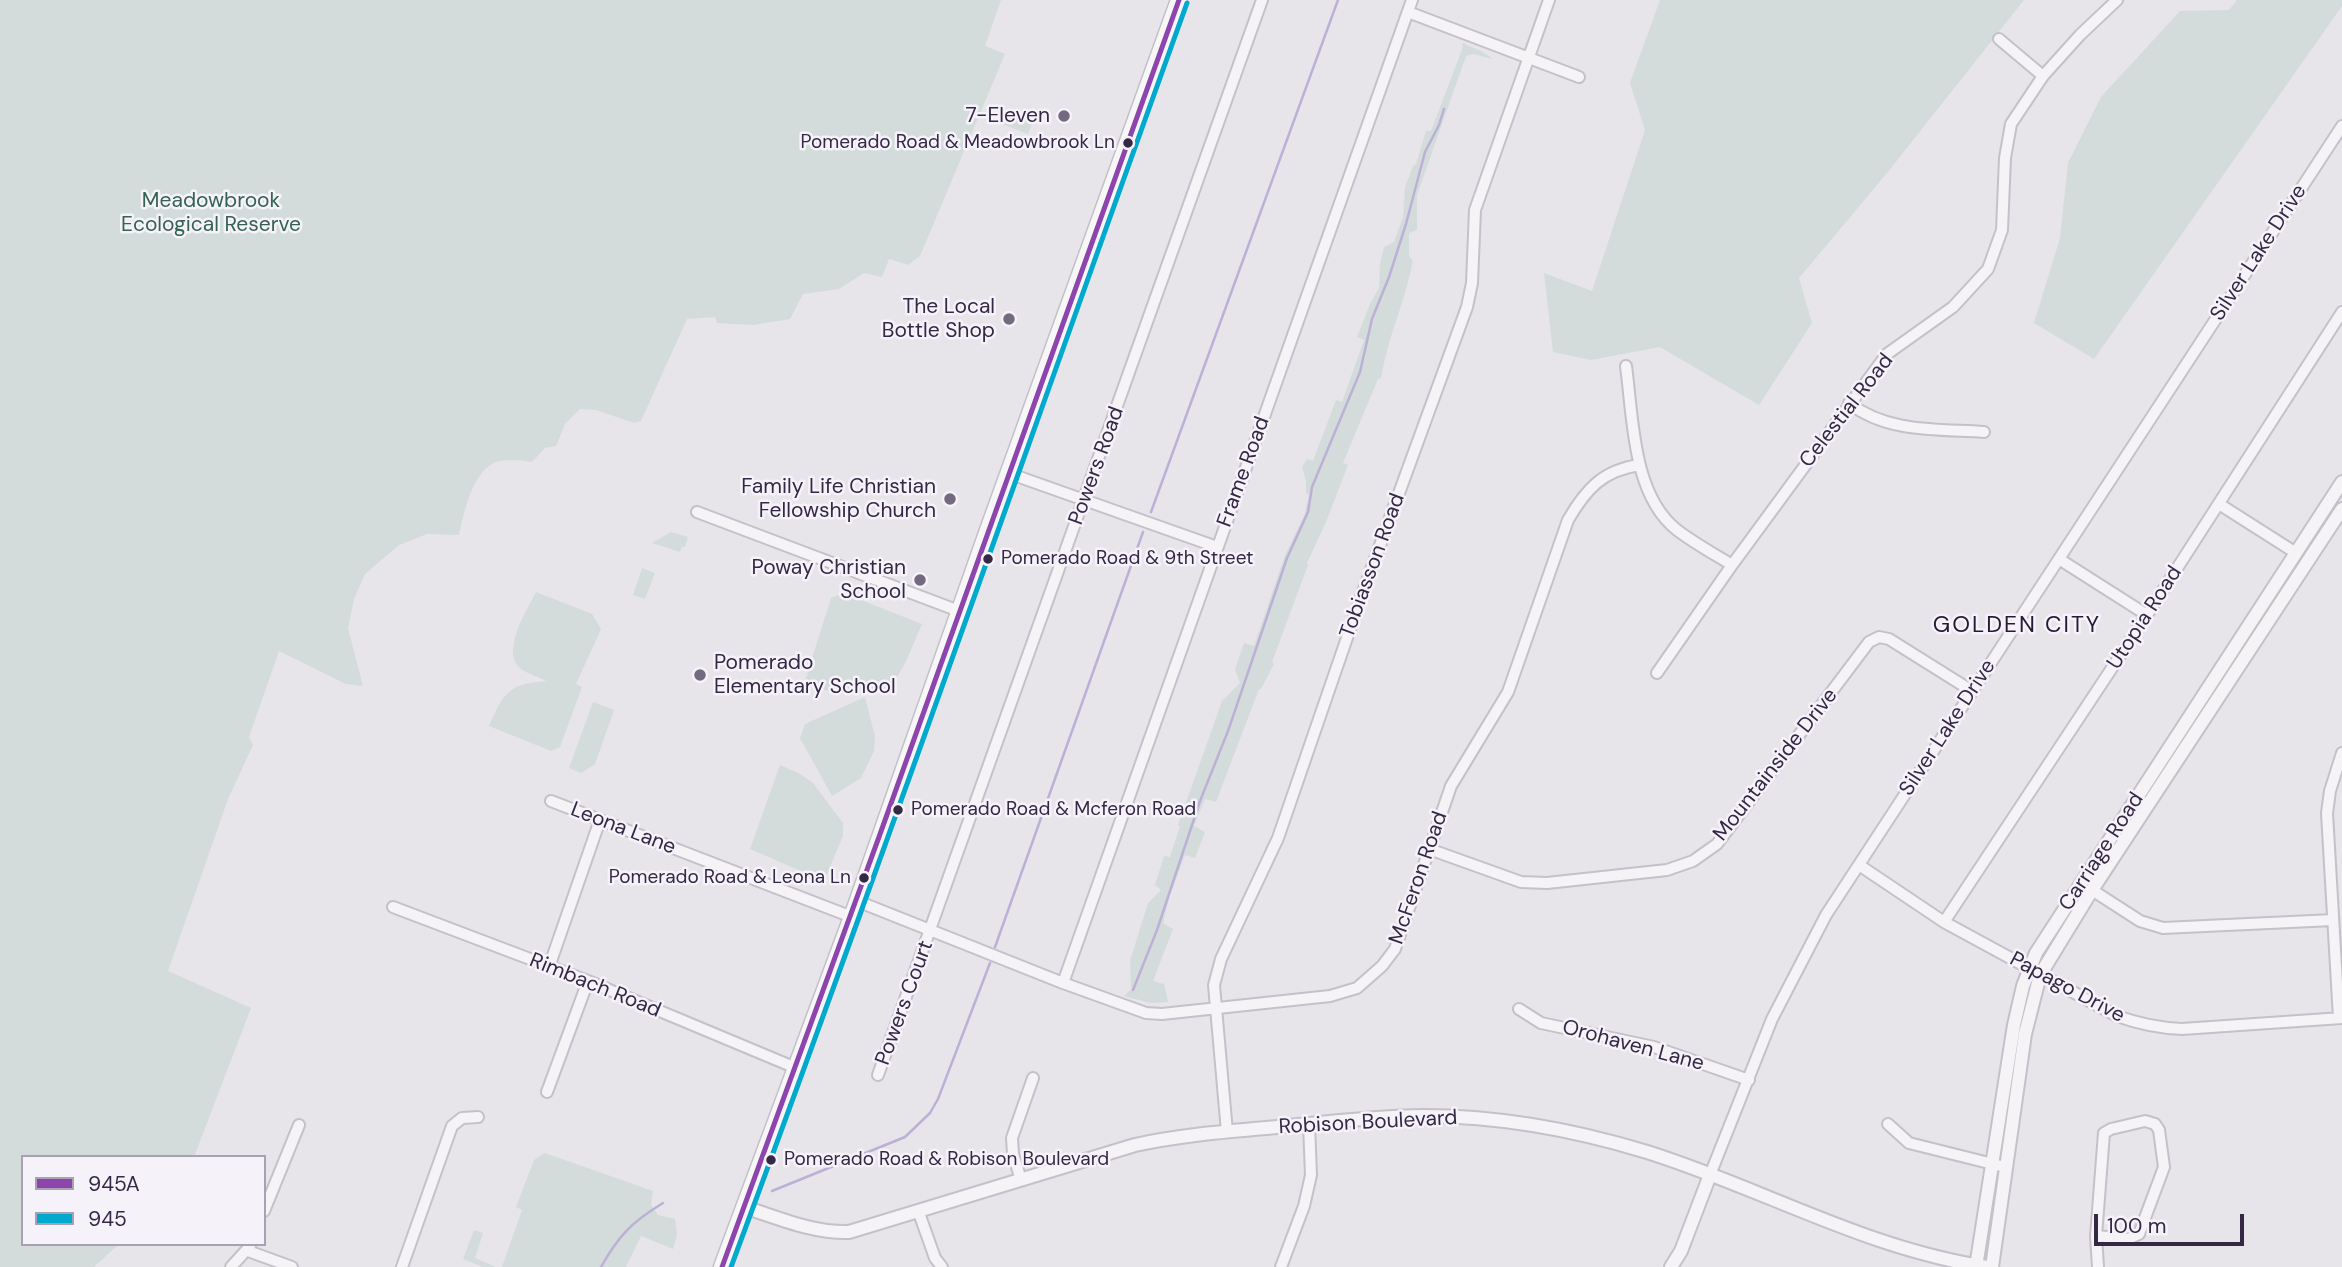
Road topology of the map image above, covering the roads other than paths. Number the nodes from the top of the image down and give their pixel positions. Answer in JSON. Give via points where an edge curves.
{"nodes":[{"id":1,"x":1179,"y":0,"type":"edge"},
{"id":2,"x":1262,"y":0,"type":"edge"},
{"id":3,"x":1412,"y":0,"type":"edge"},
{"id":4,"x":1549,"y":0,"type":"edge"},
{"id":5,"x":2117,"y":0,"type":"edge"},
{"id":6,"x":1408,"y":12,"type":"junction"},
{"id":7,"x":1999,"y":39,"type":"dead end"},
{"id":8,"x":1527,"y":57,"type":"junction"},
{"id":9,"x":2043,"y":76,"type":"junction"},
{"id":10,"x":1579,"y":77,"type":"dead end"},
{"id":11,"x":2342,"y":126,"type":"edge"},
{"id":12,"x":2342,"y":312,"type":"edge"},
{"id":13,"x":1626,"y":366,"type":"dead end"},
{"id":14,"x":1849,"y":403,"type":"junction"},
{"id":15,"x":1984,"y":432,"type":"dead end"},
{"id":16,"x":1640,"y":465,"type":"junction"},
{"id":17,"x":1008,"y":474,"type":"junction"},
{"id":18,"x":2342,"y":482,"type":"edge"},
{"id":19,"x":1085,"y":500,"type":"junction"},
{"id":20,"x":2219,"y":503,"type":"junction"},
{"id":21,"x":2342,"y":509,"type":"edge"},
{"id":22,"x":697,"y":512,"type":"dead end"},
{"id":23,"x":1217,"y":547,"type":"junction"},
{"id":24,"x":2302,"y":557,"type":"junction"},
{"id":25,"x":2059,"y":559,"type":"junction"},
{"id":26,"x":1732,"y":565,"type":"junction"},
{"id":27,"x":959,"y":611,"type":"junction"},
{"id":28,"x":2147,"y":615,"type":"junction"},
{"id":29,"x":1657,"y":673,"type":"dead end"},
{"id":30,"x":1972,"y":691,"type":"junction"},
{"id":31,"x":2342,"y":753,"type":"edge"},
{"id":32,"x":551,"y":801,"type":"dead end"},
{"id":33,"x":600,"y":820,"type":"junction"},
{"id":34,"x":1429,"y":849,"type":"junction"},
{"id":35,"x":1858,"y":865,"type":"junction"},
{"id":36,"x":2087,"y":887,"type":"junction"},
{"id":37,"x":857,"y":901,"type":"junction"},
{"id":38,"x":393,"y":907,"type":"dead end"},
{"id":39,"x":852,"y":917,"type":"junction"},
{"id":40,"x":2333,"y":920,"type":"junction"},
{"id":41,"x":1944,"y":922,"type":"junction"},
{"id":42,"x":931,"y":931,"type":"junction"},
{"id":43,"x":549,"y":967,"type":"junction"},
{"id":44,"x":2034,"y":972,"type":"junction"},
{"id":45,"x":587,"y":981,"type":"junction"},
{"id":46,"x":1063,"y":983,"type":"junction"},
{"id":47,"x":1216,"y":1007,"type":"junction"},
{"id":48,"x":1519,"y":1009,"type":"dead end"},
{"id":49,"x":2341,"y":1018,"type":"edge"},
{"id":50,"x":796,"y":1068,"type":"junction"},
{"id":51,"x":878,"y":1076,"type":"dead end"},
{"id":52,"x":1033,"y":1078,"type":"dead end"},
{"id":53,"x":1749,"y":1080,"type":"junction"},
{"id":54,"x":547,"y":1091,"type":"dead end"},
{"id":55,"x":478,"y":1117,"type":"dead end"},
{"id":56,"x":1309,"y":1124,"type":"junction"},
{"id":57,"x":1888,"y":1124,"type":"dead end"},
{"id":58,"x":299,"y":1125,"type":"dead end"},
{"id":59,"x":1227,"y":1132,"type":"junction"},
{"id":60,"x":1999,"y":1166,"type":"junction"},
{"id":61,"x":1710,"y":1175,"type":"junction"},
{"id":62,"x":1021,"y":1181,"type":"junction"},
{"id":63,"x":266,"y":1206,"type":"edge"},
{"id":64,"x":744,"y":1207,"type":"junction"},
{"id":65,"x":919,"y":1213,"type":"junction"},
{"id":66,"x":2096,"y":1236,"type":"junction"},
{"id":67,"x":249,"y":1247,"type":"edge"},
{"id":68,"x":230,"y":1267,"type":"edge"},
{"id":69,"x":292,"y":1267,"type":"edge"},
{"id":70,"x":402,"y":1267,"type":"edge"},
{"id":71,"x":722,"y":1267,"type":"edge"},
{"id":72,"x":942,"y":1267,"type":"edge"},
{"id":73,"x":1281,"y":1267,"type":"edge"},
{"id":74,"x":1671,"y":1267,"type":"edge"},
{"id":75,"x":1980,"y":1267,"type":"edge"},
{"id":76,"x":1992,"y":1267,"type":"edge"},
{"id":77,"x":2098,"y":1267,"type":"edge"}],
"edges":[{"from":1,"to":17,"type":"main road"},
{"from":2,"to":19,"type":"street","name":"Powers Road"},
{"from":3,"to":6,"type":"street","name":"Frame Road"},
{"from":4,"to":8,"type":"street","name":"Tobiasson Road"},
{"from":5,"to":9,"type":"street","name":"Celestial Road"},
{"from":6,"to":8,"type":"street"},
{"from":6,"to":23,"type":"street","name":"Frame Road"},
{"from":7,"to":9,"type":"street"},
{"from":8,"to":10,"type":"street"},
{"from":8,"to":47,"type":"street","name":"Tobiasson Road","via":[[1475,210],[1467,307],[1278,838],[1220,959],[1214,985]]},
{"from":9,"to":14,"type":"street","name":"Celestial Road","via":[[2011,124],[2002,230],[1988,269],[1953,307],[1887,354]]},
{"from":11,"to":25,"type":"street","name":"Silver Lake Drive"},
{"from":12,"to":20,"type":"street","name":"Utopia Road"},
{"from":13,"to":16,"type":"street"},
{"from":14,"to":15,"type":"street","via":[[1881,421],[1908,427]]},
{"from":14,"to":26,"type":"street","name":"Celestial Road"},
{"from":16,"to":26,"type":"street","via":[[1655,504],[1675,529]]},
{"from":16,"to":34,"type":"street","name":"McFeron Road","via":[[1622,467],[1598,480],[1568,520],[1508,692],[1455,776]]},
{"from":17,"to":19,"type":"street"},
{"from":17,"to":27,"type":"main road"},
{"from":18,"to":24,"type":"street","name":"Carriage Road"},
{"from":19,"to":23,"type":"street"},
{"from":19,"to":42,"type":"street","name":"Powers Road"},
{"from":20,"to":24,"type":"street"},
{"from":20,"to":28,"type":"street","name":"Utopia Road"},
{"from":21,"to":24,"type":"street","name":"Carriage Road"},
{"from":22,"to":27,"type":"street"},
{"from":23,"to":46,"type":"street","name":"Frame Road"},
{"from":24,"to":36,"type":"street","name":"Carriage Road"},
{"from":25,"to":28,"type":"street"},
{"from":25,"to":30,"type":"street","name":"Silver Lake Drive"},
{"from":26,"to":29,"type":"street","name":"Celestial Road"},
{"from":27,"to":37,"type":"main road"},
{"from":28,"to":41,"type":"street","name":"Utopia Road"},
{"from":30,"to":34,"type":"street","name":"Mountainside Drive","via":[[1889,639],[1869,642],[1717,844],[1693,861],[1667,870],[1521,882]]},
{"from":30,"to":35,"type":"street","name":"Silver Lake Drive"},
{"from":31,"to":40,"type":"street","via":[[2327,813]]},
{"from":32,"to":33,"type":"street","name":"Leona Lane"},
{"from":33,"to":39,"type":"street","name":"Leona Lane"},
{"from":33,"to":43,"type":"street"},
{"from":34,"to":47,"type":"street","name":"McFeron Road","via":[[1395,949],[1357,988],[1330,996]]},
{"from":35,"to":41,"type":"street","name":"Papago Drive"},
{"from":35,"to":53,"type":"street","name":"Silver Lake Drive","via":[[1826,915],[1772,1019]]},
{"from":36,"to":40,"type":"street","via":[[2133,917],[2163,928]]},
{"from":36,"to":44,"type":"street","name":"Carriage Road"},
{"from":37,"to":39,"type":"main road"},
{"from":37,"to":42,"type":"street","name":"McFeron Road"},
{"from":38,"to":43,"type":"street","name":"Rimbach Road"},
{"from":39,"to":50,"type":"main road"},
{"from":40,"to":49,"type":"street"},
{"from":41,"to":44,"type":"street","name":"Papago Drive"},
{"from":42,"to":46,"type":"street","name":"McFeron Road"},
{"from":42,"to":51,"type":"street","name":"Powers Court"},
{"from":43,"to":45,"type":"street","name":"Rimbach Road"},
{"from":44,"to":49,"type":"street","name":"Papago Drive","via":[[2116,1016],[2158,1028]]},
{"from":44,"to":60,"type":"street","name":"Carriage Road"},
{"from":45,"to":50,"type":"street","name":"Rimbach Road"},
{"from":45,"to":54,"type":"street"},
{"from":46,"to":47,"type":"street","name":"McFeron Road","via":[[1146,1013]]},
{"from":47,"to":59,"type":"street","name":"Tobiasson Road"},
{"from":48,"to":53,"type":"street","name":"Orohaven Lane","via":[[1541,1023],[1654,1047]]},
{"from":50,"to":64,"type":"main road"},
{"from":52,"to":62,"type":"street","via":[[1012,1138]]},
{"from":53,"to":61,"type":"street","name":"Silver Lake Drive"},
{"from":55,"to":70,"type":"street","via":[[462,1118],[452,1126]]},
{"from":56,"to":59,"type":"street","name":"Robison Boulevard"},
{"from":56,"to":61,"type":"street","name":"Robison Boulevard","via":[[1422,1116],[1514,1122],[1587,1135]]},
{"from":56,"to":73,"type":"street","via":[[1311,1175]]},
{"from":57,"to":60,"type":"street","via":[[1909,1143]]},
{"from":58,"to":63,"type":"street"},
{"from":59,"to":62,"type":"street","name":"Robison Boulevard","via":[[1135,1145]]},
{"from":60,"to":75,"type":"street","name":"Carriage Road"},
{"from":60,"to":76,"type":"street","name":"Carriage Road"},
{"from":61,"to":74,"type":"street"},
{"from":61,"to":75,"type":"street","name":"Robison Boulevard","via":[[1869,1239]]},
{"from":62,"to":65,"type":"street","name":"Robison Boulevard"},
{"from":64,"to":65,"type":"street","name":"Robison Boulevard","via":[[831,1233]]},
{"from":64,"to":71,"type":"main road"},
{"from":65,"to":72,"type":"street"},
{"from":66,"to":66,"type":"street","via":[[2104,1133],[2145,1121],[2155,1124],[2160,1130],[2164,1167],[2139,1234],[2128,1239]]},
{"from":66,"to":77,"type":"street"},
{"from":67,"to":68,"type":"street"},
{"from":67,"to":69,"type":"street"}]}
